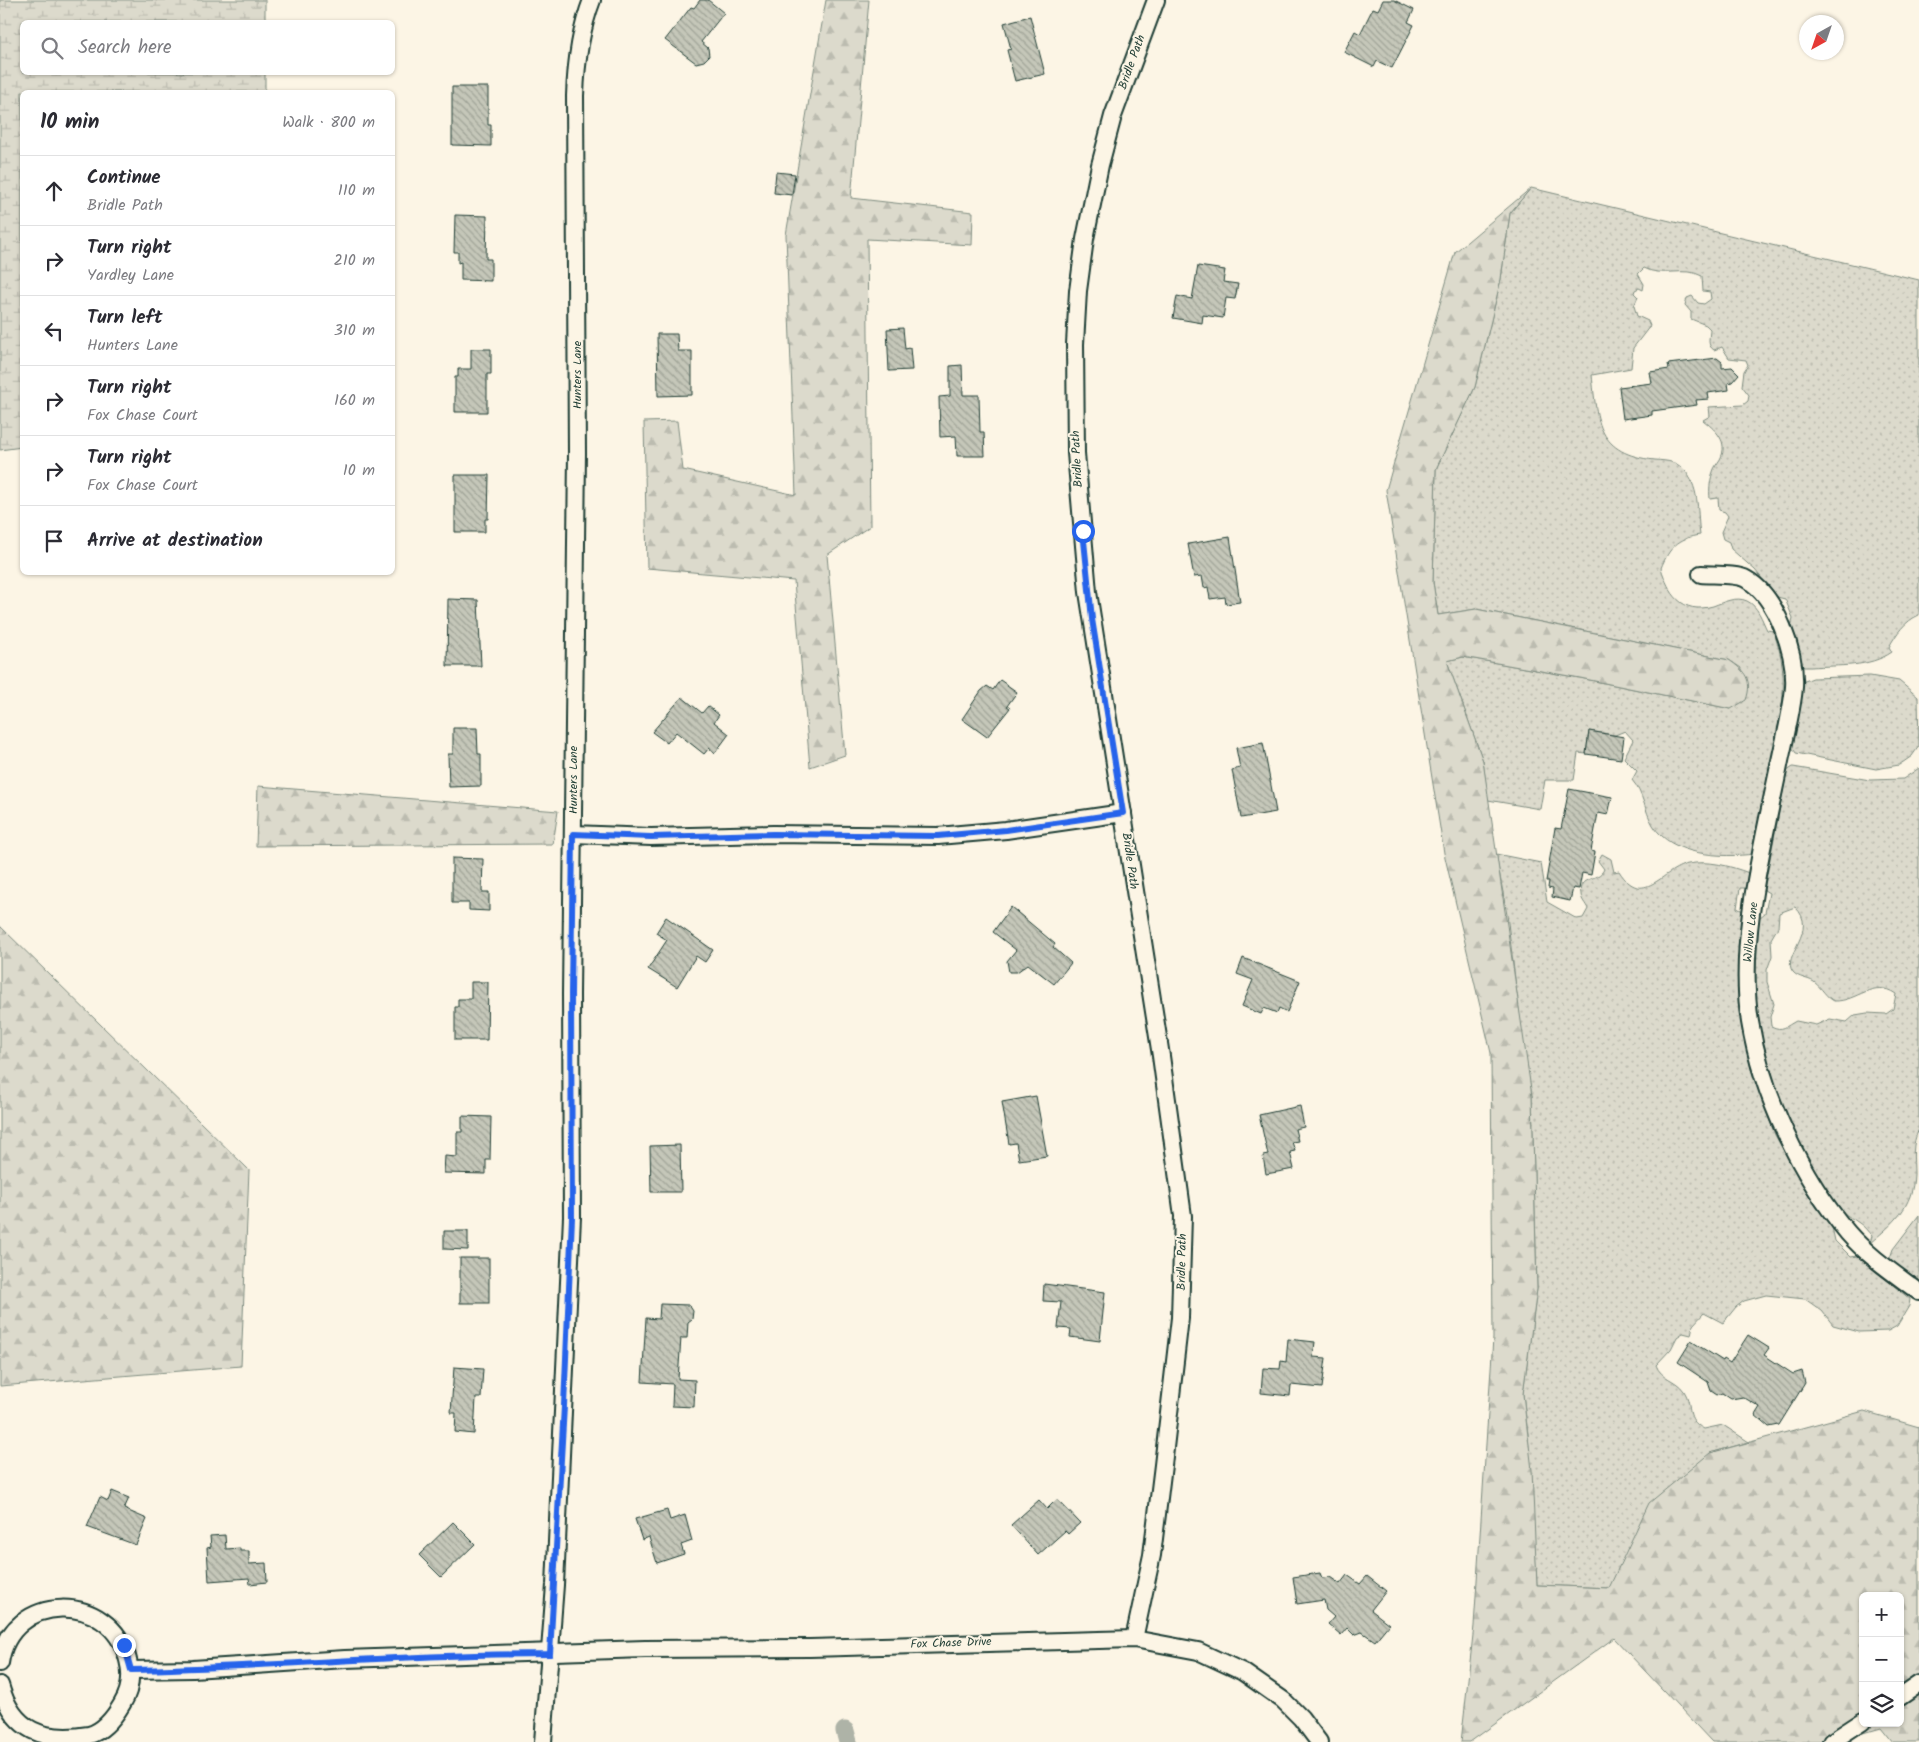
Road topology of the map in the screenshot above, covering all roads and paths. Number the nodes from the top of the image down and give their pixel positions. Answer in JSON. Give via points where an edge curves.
{"nodes":[{"id":1,"x":592,"y":0,"type":"edge"},
{"id":2,"x":1156,"y":0,"type":"edge"},
{"id":3,"x":1701,"y":574,"type":"dead end"},
{"id":4,"x":1123,"y":813,"type":"junction"},
{"id":5,"x":573,"y":834,"type":"junction"},
{"id":6,"x":1919,"y":1292,"type":"edge"},
{"id":7,"x":1134,"y":1639,"type":"junction"},
{"id":8,"x":550,"y":1654,"type":"junction"},
{"id":9,"x":0,"y":1663,"type":"edge"},
{"id":10,"x":131,"y":1670,"type":"junction"},
{"id":11,"x":1919,"y":1684,"type":"edge"},
{"id":12,"x":0,"y":1685,"type":"edge"},
{"id":13,"x":1904,"y":1694,"type":"edge"},
{"id":14,"x":1859,"y":1724,"type":"edge"},
{"id":15,"x":543,"y":1742,"type":"edge"},
{"id":16,"x":1319,"y":1742,"type":"edge"},
{"id":17,"x":1832,"y":1742,"type":"edge"}],
"edges":[{"from":1,"to":5,"type":"street","name":"Hunters Lane","via":[[579,44],[575,96],[577,453]]},
{"from":2,"to":4,"type":"street","name":"Bridle Path","via":[[1113,116],[1085,239],[1078,291],[1076,453],[1080,508],[1090,601]]},
{"from":3,"to":6,"type":"street","name":"Willow Lane","via":[[1746,578],[1767,598],[1784,630],[1794,685],[1758,870],[1747,959],[1750,1022],[1763,1077],[1786,1135],[1818,1191],[1849,1233],[1873,1257]]},
{"from":4,"to":5,"type":"street","via":[[938,836],[773,834],[651,837]]},
{"from":4,"to":7,"type":"street","name":"Bridle Path","via":[[1183,1216],[1180,1318],[1155,1535]]},
{"from":5,"to":8,"type":"street","name":"Hunters Lane","via":[[572,1217]]},
{"from":7,"to":8,"type":"street","name":"Fox Chase Drive","via":[[671,1648]]},
{"from":7,"to":16,"type":"street","name":"Fox Chase Drive","via":[[1198,1651],[1243,1672],[1283,1700]]},
{"from":8,"to":10,"type":"street","name":"Fox Chase Drive","via":[[345,1659]]},
{"from":8,"to":15,"type":"street","name":"Hunters Lane"},
{"from":9,"to":10,"type":"street","via":[[14,1629],[35,1614],[60,1607],[86,1611],[108,1624],[124,1645]]},
{"from":10,"to":12,"type":"street","via":[[127,1696],[114,1718],[94,1734],[68,1740],[43,1736],[20,1723],[4,1702]]},
{"from":11,"to":13,"type":"street"},
{"from":14,"to":17,"type":"street"}]}
